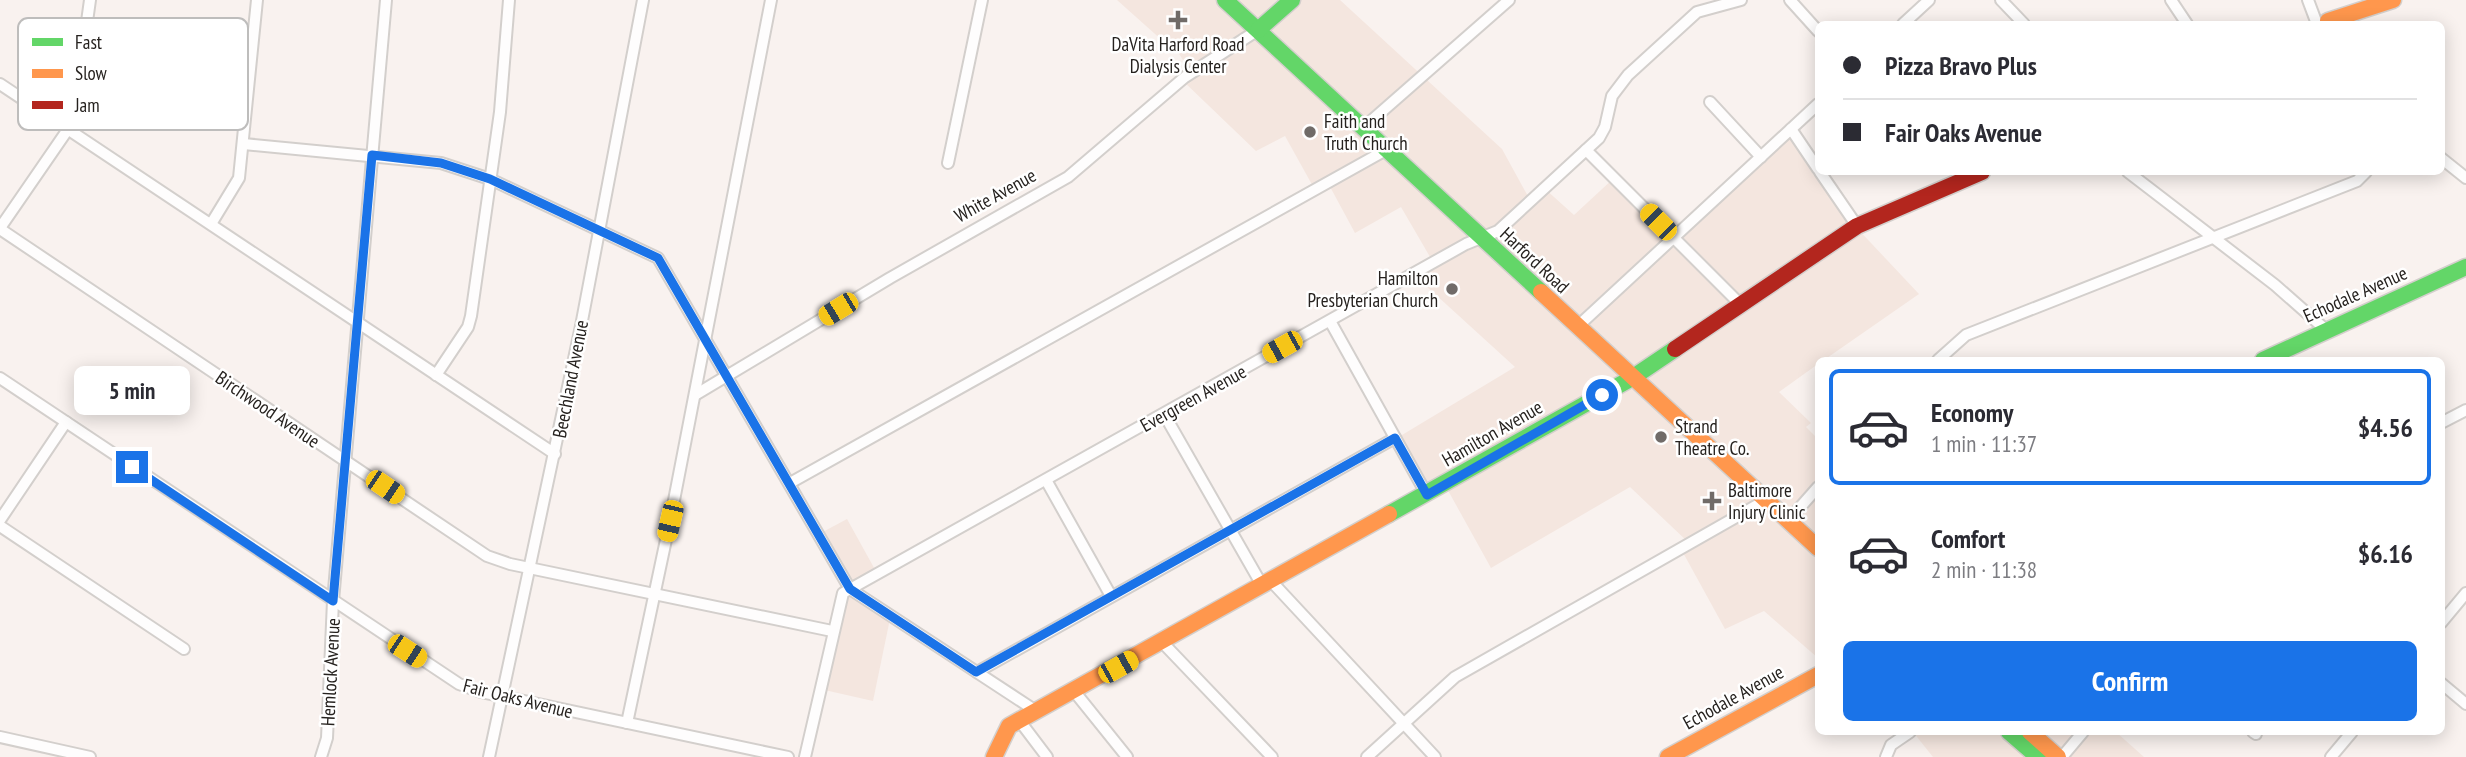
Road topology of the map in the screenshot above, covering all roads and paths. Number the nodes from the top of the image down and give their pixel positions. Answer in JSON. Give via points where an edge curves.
{"nodes":[{"id":1,"x":90,"y":0,"type":"edge"},
{"id":2,"x":257,"y":0,"type":"edge"},
{"id":3,"x":386,"y":0,"type":"edge"},
{"id":4,"x":509,"y":0,"type":"edge"},
{"id":5,"x":643,"y":0,"type":"edge"},
{"id":6,"x":771,"y":0,"type":"edge"},
{"id":7,"x":982,"y":0,"type":"edge"},
{"id":8,"x":1225,"y":0,"type":"edge"},
{"id":9,"x":1292,"y":0,"type":"edge"},
{"id":10,"x":1508,"y":0,"type":"edge"},
{"id":11,"x":1741,"y":0,"type":"edge"},
{"id":12,"x":1790,"y":0,"type":"edge"},
{"id":13,"x":1929,"y":0,"type":"edge"},
{"id":14,"x":2001,"y":0,"type":"edge"},
{"id":15,"x":2171,"y":0,"type":"edge"},
{"id":16,"x":2308,"y":0,"type":"edge"},
{"id":17,"x":2356,"y":0,"type":"edge"},
{"id":18,"x":2393,"y":0,"type":"edge"},
{"id":19,"x":87,"y":18,"type":"edge"},
{"id":20,"x":1906,"y":21,"type":"edge"},
{"id":21,"x":2021,"y":21,"type":"edge"},
{"id":22,"x":2185,"y":21,"type":"edge"},
{"id":23,"x":2321,"y":21,"type":"edge"},
{"id":24,"x":2325,"y":21,"type":"edge"},
{"id":25,"x":2328,"y":21,"type":"edge"},
{"id":26,"x":1815,"y":28,"type":"edge"},
{"id":27,"x":1258,"y":30,"type":"junction"},
{"id":28,"x":0,"y":84,"type":"edge"},
{"id":29,"x":18,"y":96,"type":"edge"},
{"id":30,"x":248,"y":100,"type":"edge"},
{"id":31,"x":1710,"y":102,"type":"dead end"},
{"id":32,"x":1815,"y":107,"type":"edge"},
{"id":33,"x":1363,"y":128,"type":"junction"},
{"id":34,"x":1791,"y":129,"type":"junction"},
{"id":35,"x":68,"y":130,"type":"joint"},
{"id":36,"x":245,"y":130,"type":"edge"},
{"id":37,"x":244,"y":144,"type":"junction"},
{"id":38,"x":1386,"y":150,"type":"junction"},
{"id":39,"x":1586,"y":150,"type":"junction"},
{"id":40,"x":372,"y":155,"type":"junction"},
{"id":41,"x":1761,"y":157,"type":"junction"},
{"id":42,"x":2445,"y":161,"type":"edge"},
{"id":43,"x":948,"y":163,"type":"dead end"},
{"id":44,"x":1815,"y":164,"type":"edge"},
{"id":45,"x":1822,"y":175,"type":"edge"},
{"id":46,"x":1975,"y":175,"type":"edge"},
{"id":47,"x":2132,"y":175,"type":"edge"},
{"id":48,"x":2363,"y":175,"type":"edge"},
{"id":49,"x":2466,"y":178,"type":"edge"},
{"id":50,"x":490,"y":179,"type":"junction"},
{"id":51,"x":211,"y":223,"type":"junction"},
{"id":52,"x":1857,"y":226,"type":"junction"},
{"id":53,"x":0,"y":228,"type":"edge"},
{"id":54,"x":599,"y":231,"type":"junction"},
{"id":55,"x":2214,"y":237,"type":"junction"},
{"id":56,"x":1481,"y":238,"type":"junction"},
{"id":57,"x":1674,"y":238,"type":"junction"},
{"id":58,"x":2466,"y":267,"type":"edge"},
{"id":59,"x":1740,"y":304,"type":"junction"},
{"id":60,"x":1329,"y":321,"type":"junction"},
{"id":61,"x":357,"y":322,"type":"junction"},
{"id":62,"x":1577,"y":327,"type":"junction"},
{"id":63,"x":2326,"y":330,"type":"junction"},
{"id":64,"x":705,"y":337,"type":"junction"},
{"id":65,"x":1941,"y":357,"type":"edge"},
{"id":66,"x":2269,"y":357,"type":"edge"},
{"id":67,"x":436,"y":375,"type":"junction"},
{"id":68,"x":728,"y":375,"type":"junction"},
{"id":69,"x":0,"y":378,"type":"edge"},
{"id":70,"x":1632,"y":378,"type":"junction"},
{"id":71,"x":695,"y":395,"type":"junction"},
{"id":72,"x":2466,"y":410,"type":"edge"},
{"id":73,"x":1164,"y":414,"type":"junction"},
{"id":74,"x":2445,"y":421,"type":"edge"},
{"id":75,"x":66,"y":422,"type":"junction"},
{"id":76,"x":1395,"y":438,"type":"junction"},
{"id":77,"x":555,"y":454,"type":"junction"},
{"id":78,"x":345,"y":460,"type":"junction"},
{"id":79,"x":1046,"y":480,"type":"junction"},
{"id":80,"x":790,"y":484,"type":"junction"},
{"id":81,"x":1815,"y":490,"type":"edge"},
{"id":82,"x":1427,"y":495,"type":"junction"},
{"id":83,"x":1766,"y":500,"type":"junction"},
{"id":84,"x":1788,"y":521,"type":"junction"},
{"id":85,"x":1,"y":529,"type":"edge"},
{"id":86,"x":1231,"y":530,"type":"junction"},
{"id":87,"x":1815,"y":545,"type":"edge"},
{"id":88,"x":530,"y":568,"type":"junction"},
{"id":89,"x":1268,"y":584,"type":"junction"},
{"id":90,"x":850,"y":589,"type":"junction"},
{"id":91,"x":654,"y":593,"type":"junction"},
{"id":92,"x":2466,"y":593,"type":"edge"},
{"id":93,"x":1111,"y":596,"type":"junction"},
{"id":94,"x":333,"y":601,"type":"junction"},
{"id":95,"x":2445,"y":618,"type":"edge"},
{"id":96,"x":832,"y":631,"type":"junction"},
{"id":97,"x":1162,"y":642,"type":"junction"},
{"id":98,"x":184,"y":649,"type":"dead end"},
{"id":99,"x":976,"y":672,"type":"junction"},
{"id":100,"x":1815,"y":677,"type":"edge"},
{"id":101,"x":2445,"y":686,"type":"edge"},
{"id":102,"x":1074,"y":691,"type":"junction"},
{"id":103,"x":502,"y":696,"type":"junction"},
{"id":104,"x":2466,"y":704,"type":"edge"},
{"id":105,"x":1036,"y":711,"type":"junction"},
{"id":106,"x":1019,"y":720,"type":"junction"},
{"id":107,"x":626,"y":723,"type":"junction"},
{"id":108,"x":1402,"y":723,"type":"junction"},
{"id":109,"x":1906,"y":735,"type":"edge"},
{"id":110,"x":2012,"y":735,"type":"edge"},
{"id":111,"x":2034,"y":735,"type":"edge"},
{"id":112,"x":2080,"y":735,"type":"edge"},
{"id":113,"x":2349,"y":735,"type":"edge"},
{"id":114,"x":0,"y":737,"type":"edge"},
{"id":115,"x":90,"y":757,"type":"edge"},
{"id":116,"x":321,"y":757,"type":"edge"},
{"id":117,"x":489,"y":757,"type":"edge"},
{"id":118,"x":788,"y":757,"type":"edge"},
{"id":119,"x":805,"y":757,"type":"edge"},
{"id":120,"x":994,"y":757,"type":"edge"},
{"id":121,"x":1047,"y":757,"type":"edge"},
{"id":122,"x":1127,"y":757,"type":"edge"},
{"id":123,"x":1272,"y":757,"type":"edge"},
{"id":124,"x":1367,"y":757,"type":"edge"},
{"id":125,"x":1435,"y":757,"type":"edge"},
{"id":126,"x":1668,"y":757,"type":"edge"},
{"id":127,"x":1886,"y":757,"type":"edge"},
{"id":128,"x":2038,"y":757,"type":"edge"},
{"id":129,"x":2060,"y":757,"type":"edge"},
{"id":130,"x":2331,"y":757,"type":"edge"}],
"edges":[{"from":1,"to":19,"type":"street"},
{"from":2,"to":30,"type":"street"},
{"from":3,"to":40,"type":"street","name":"Hemlock Avenue"},
{"from":4,"to":50,"type":"street"},
{"from":5,"to":54,"type":"street","name":"Beechland Avenue"},
{"from":6,"to":64,"type":"street"},
{"from":7,"to":43,"type":"street"},
{"from":8,"to":27,"type":"street","name":"Harford Road"},
{"from":9,"to":27,"type":"street","name":"White Avenue"},
{"from":10,"to":33,"type":"street"},
{"from":11,"to":39,"type":"street","name":"Evergreen Avenue","via":[[1697,12],[1628,75],[1612,96],[1603,132]]},
{"from":12,"to":26,"type":"street"},
{"from":13,"to":20,"type":"street"},
{"from":14,"to":21,"type":"street"},
{"from":15,"to":22,"type":"street"},
{"from":16,"to":23,"type":"street"},
{"from":17,"to":24,"type":"street"},
{"from":18,"to":25,"type":"street"},
{"from":27,"to":33,"type":"street","name":"Harford Road"},
{"from":27,"to":68,"type":"street","name":"White Avenue","via":[[1185,77],[1068,177]]},
{"from":28,"to":29,"type":"street"},
{"from":31,"to":41,"type":"street"},
{"from":32,"to":34,"type":"street"},
{"from":33,"to":38,"type":"street","name":"Harford Road"},
{"from":34,"to":41,"type":"street"},
{"from":34,"to":44,"type":"street"},
{"from":35,"to":51,"type":"street"},
{"from":35,"to":53,"type":"street"},
{"from":36,"to":37,"type":"street"},
{"from":37,"to":40,"type":"street"},
{"from":37,"to":51,"type":"street","via":[[238,182]]},
{"from":38,"to":56,"type":"street","name":"Harford Road"},
{"from":38,"to":80,"type":"street"},
{"from":39,"to":56,"type":"street","name":"Evergreen Avenue","via":[[1498,231]]},
{"from":39,"to":57,"type":"street"},
{"from":40,"to":50,"type":"street","via":[[441,163]]},
{"from":40,"to":61,"type":"street","name":"Hemlock Avenue"},
{"from":41,"to":57,"type":"street"},
{"from":42,"to":49,"type":"street"},
{"from":45,"to":52,"type":"street"},
{"from":46,"to":52,"type":"street","name":"Hamilton Avenue"},
{"from":47,"to":55,"type":"street"},
{"from":48,"to":55,"type":"street"},
{"from":50,"to":54,"type":"street"},
{"from":50,"to":67,"type":"street","via":[[468,327]]},
{"from":51,"to":61,"type":"street"},
{"from":52,"to":59,"type":"street","name":"Hamilton Avenue"},
{"from":53,"to":78,"type":"street","name":"Birchwood Avenue"},
{"from":54,"to":64,"type":"street","via":[[658,258]]},
{"from":54,"to":77,"type":"street","name":"Beechland Avenue"},
{"from":55,"to":63,"type":"street"},
{"from":55,"to":65,"type":"street","via":[[1966,335]]},
{"from":56,"to":60,"type":"street","name":"Evergreen Avenue"},
{"from":56,"to":62,"type":"street","name":"Harford Road"},
{"from":57,"to":59,"type":"street"},
{"from":57,"to":62,"type":"street"},
{"from":58,"to":63,"type":"street","name":"Echodale Avenue"},
{"from":59,"to":70,"type":"street","name":"Hamilton Avenue"},
{"from":60,"to":73,"type":"street","name":"Evergreen Avenue"},
{"from":60,"to":76,"type":"street"},
{"from":61,"to":67,"type":"street"},
{"from":61,"to":78,"type":"street","name":"Hemlock Avenue"},
{"from":62,"to":70,"type":"street","name":"Harford Road"},
{"from":63,"to":66,"type":"street","name":"Echodale Avenue"},
{"from":64,"to":68,"type":"street"},
{"from":64,"to":71,"type":"street"},
{"from":67,"to":77,"type":"street"},
{"from":68,"to":71,"type":"street","name":"White Avenue"},
{"from":68,"to":80,"type":"street"},
{"from":69,"to":75,"type":"street","name":"Fair Oaks Avenue"},
{"from":70,"to":82,"type":"street","name":"Hamilton Avenue"},
{"from":70,"to":83,"type":"street","name":"Harford Road"},
{"from":71,"to":91,"type":"street"},
{"from":72,"to":74,"type":"street"},
{"from":73,"to":79,"type":"street","name":"Evergreen Avenue"},
{"from":73,"to":86,"type":"street"},
{"from":75,"to":85,"type":"street"},
{"from":75,"to":94,"type":"street","name":"Fair Oaks Avenue"},
{"from":76,"to":82,"type":"street"},
{"from":76,"to":86,"type":"street"},
{"from":77,"to":88,"type":"street","name":"Beechland Avenue"},
{"from":78,"to":88,"type":"street","name":"Birchwood Avenue","via":[[487,556]]},
{"from":78,"to":94,"type":"street","name":"Hemlock Avenue"},
{"from":79,"to":90,"type":"street","name":"Evergreen Avenue"},
{"from":79,"to":93,"type":"street"},
{"from":80,"to":90,"type":"street"},
{"from":81,"to":84,"type":"street"},
{"from":82,"to":89,"type":"street","name":"Hamilton Avenue"},
{"from":83,"to":84,"type":"street","name":"Harford Road"},
{"from":83,"to":108,"type":"street","via":[[1455,677]]},
{"from":84,"to":87,"type":"street","name":"Harford Road"},
{"from":85,"to":98,"type":"street"},
{"from":86,"to":89,"type":"street"},
{"from":86,"to":93,"type":"street"},
{"from":88,"to":91,"type":"street","name":"Birchwood Avenue"},
{"from":88,"to":103,"type":"street","name":"Beechland Avenue"},
{"from":89,"to":97,"type":"street","name":"Hamilton Avenue"},
{"from":89,"to":108,"type":"street"},
{"from":90,"to":96,"type":"street","via":[[839,598]]},
{"from":90,"to":99,"type":"street"},
{"from":91,"to":96,"type":"street","name":"Birchwood Avenue"},
{"from":91,"to":107,"type":"street"},
{"from":92,"to":95,"type":"street"},
{"from":93,"to":99,"type":"street"},
{"from":94,"to":103,"type":"street","name":"Fair Oaks Avenue","via":[[459,684]]},
{"from":94,"to":116,"type":"street","name":"Hemlock Avenue","via":[[327,738]]},
{"from":96,"to":119,"type":"street"},
{"from":97,"to":102,"type":"street","name":"Hamilton Avenue"},
{"from":97,"to":123,"type":"street"},
{"from":99,"to":105,"type":"street"},
{"from":100,"to":126,"type":"street","name":"Echodale Avenue"},
{"from":101,"to":104,"type":"street"},
{"from":102,"to":105,"type":"street","name":"Hamilton Avenue"},
{"from":102,"to":122,"type":"street"},
{"from":103,"to":107,"type":"street","name":"Fair Oaks Avenue"},
{"from":103,"to":117,"type":"street","name":"Beechland Avenue"},
{"from":105,"to":106,"type":"street","name":"Hamilton Avenue"},
{"from":106,"to":120,"type":"street","name":"Hamilton Avenue","via":[[1005,732]]},
{"from":106,"to":121,"type":"street"},
{"from":107,"to":118,"type":"street","name":"Fair Oaks Avenue"},
{"from":108,"to":124,"type":"street"},
{"from":108,"to":125,"type":"street"},
{"from":109,"to":127,"type":"street","via":[[1891,746]]},
{"from":110,"to":128,"type":"street"},
{"from":111,"to":129,"type":"street"},
{"from":112,"to":129,"type":"street"},
{"from":113,"to":130,"type":"street"},
{"from":114,"to":115,"type":"street"}]}
